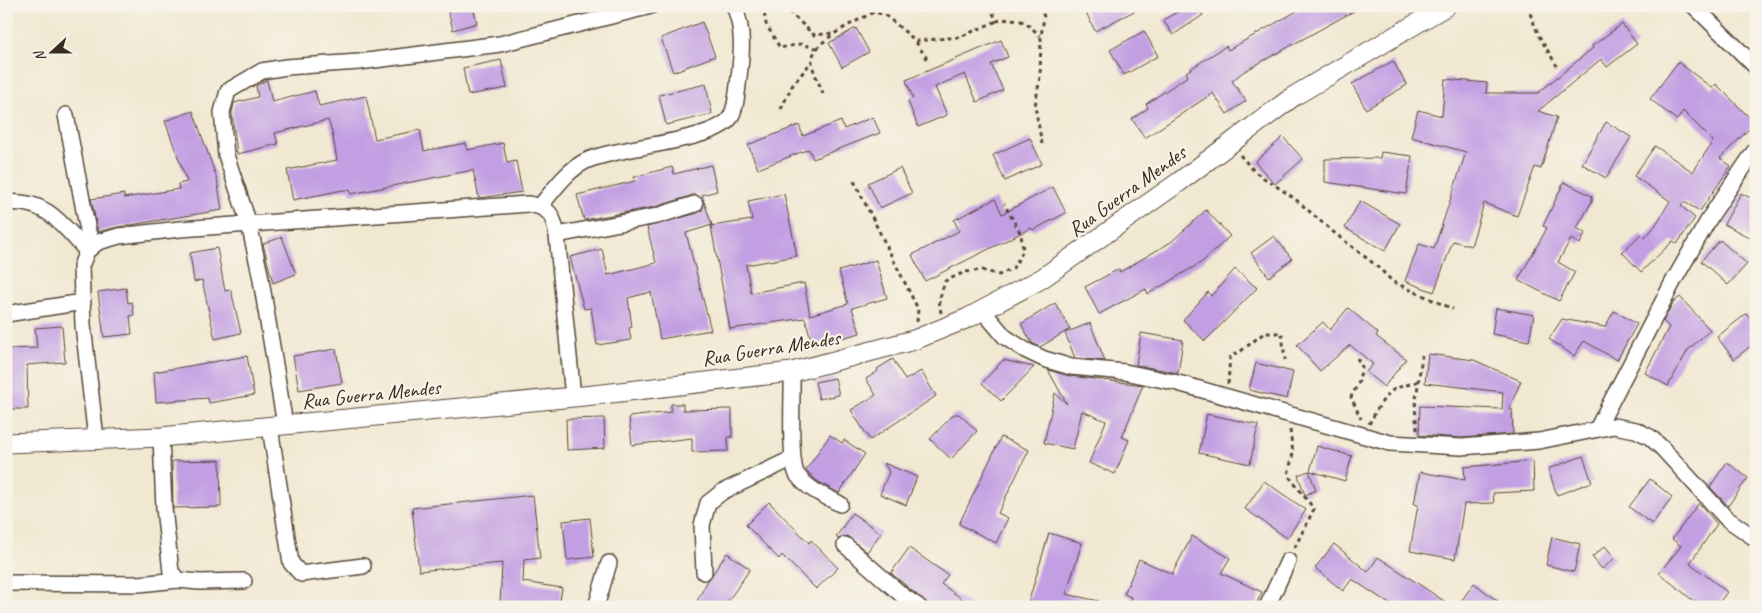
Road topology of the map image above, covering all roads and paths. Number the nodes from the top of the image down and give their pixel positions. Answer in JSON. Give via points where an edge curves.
{"nodes":[{"id":1,"x":651,"y":6,"type":"edge"},
{"id":2,"x":734,"y":6,"type":"edge"},
{"id":3,"x":763,"y":6,"type":"edge"},
{"id":4,"x":783,"y":6,"type":"edge"},
{"id":5,"x":989,"y":6,"type":"edge"},
{"id":6,"x":1040,"y":6,"type":"edge"},
{"id":7,"x":1446,"y":6,"type":"edge"},
{"id":8,"x":1527,"y":6,"type":"edge"},
{"id":9,"x":1694,"y":6,"type":"edge"},
{"id":10,"x":594,"y":13,"type":"edge"},
{"id":11,"x":997,"y":21,"type":"junction"},
{"id":12,"x":836,"y":33,"type":"junction"},
{"id":13,"x":1040,"y":36,"type":"junction"},
{"id":14,"x":916,"y":41,"type":"junction"},
{"id":15,"x":816,"y":48,"type":"junction"},
{"id":16,"x":812,"y":61,"type":"junction"},
{"id":17,"x":929,"y":62,"type":"dead end"},
{"id":18,"x":1557,"y":66,"type":"dead end"},
{"id":19,"x":1756,"y":67,"type":"edge"},
{"id":20,"x":823,"y":94,"type":"dead end"},
{"id":21,"x":781,"y":109,"type":"dead end"},
{"id":22,"x":66,"y":115,"type":"dead end"},
{"id":23,"x":1042,"y":144,"type":"dead end"},
{"id":24,"x":1229,"y":144,"type":"junction"},
{"id":25,"x":1756,"y":149,"type":"edge"},
{"id":26,"x":854,"y":181,"type":"dead end"},
{"id":27,"x":6,"y":202,"type":"edge"},
{"id":28,"x":695,"y":204,"type":"dead end"},
{"id":29,"x":1004,"y":204,"type":"dead end"},
{"id":30,"x":540,"y":206,"type":"junction"},
{"id":31,"x":249,"y":224,"type":"junction"},
{"id":32,"x":557,"y":235,"type":"junction"},
{"id":33,"x":89,"y":249,"type":"junction"},
{"id":34,"x":83,"y":302,"type":"junction"},
{"id":35,"x":1453,"y":309,"type":"dead end"},
{"id":36,"x":984,"y":311,"type":"junction"},
{"id":37,"x":6,"y":314,"type":"edge"},
{"id":38,"x":945,"y":328,"type":"junction"},
{"id":39,"x":914,"y":340,"type":"junction"},
{"id":40,"x":1422,"y":355,"type":"dead end"},
{"id":41,"x":1357,"y":358,"type":"dead end"},
{"id":42,"x":1285,"y":360,"type":"dead end"},
{"id":43,"x":792,"y":372,"type":"junction"},
{"id":44,"x":1420,"y":380,"type":"junction"},
{"id":45,"x":573,"y":397,"type":"junction"},
{"id":46,"x":1227,"y":397,"type":"junction"},
{"id":47,"x":1274,"y":409,"type":"junction"},
{"id":48,"x":278,"y":426,"type":"junction"},
{"id":49,"x":1597,"y":429,"type":"junction"},
{"id":50,"x":162,"y":437,"type":"junction"},
{"id":51,"x":96,"y":438,"type":"junction"},
{"id":52,"x":6,"y":443,"type":"edge"},
{"id":53,"x":1418,"y":446,"type":"junction"},
{"id":54,"x":791,"y":459,"type":"junction"},
{"id":55,"x":840,"y":504,"type":"dead end"},
{"id":56,"x":1756,"y":538,"type":"edge"},
{"id":57,"x":845,"y":545,"type":"dead end"},
{"id":58,"x":1288,"y":561,"type":"joint"},
{"id":59,"x":609,"y":563,"type":"dead end"},
{"id":60,"x":363,"y":566,"type":"dead end"},
{"id":61,"x":704,"y":572,"type":"dead end"},
{"id":62,"x":178,"y":580,"type":"junction"},
{"id":63,"x":244,"y":581,"type":"dead end"},
{"id":64,"x":6,"y":583,"type":"edge"},
{"id":65,"x":596,"y":607,"type":"edge"},
{"id":66,"x":919,"y":607,"type":"edge"},
{"id":67,"x":1267,"y":607,"type":"edge"}],
"edges":[{"from":1,"to":10,"type":"street"},
{"from":2,"to":30,"type":"street","via":[[741,32],[742,55],[736,102],[725,123],[701,134],[601,155],[585,162],[560,182]]},
{"from":3,"to":15,"type":"path","via":[[766,24],[780,48],[801,44]]},
{"from":4,"to":12,"type":"path","via":[[814,35]]},
{"from":5,"to":11,"type":"path"},
{"from":6,"to":13,"type":"path","via":[[1044,17]]},
{"from":7,"to":24,"type":"street","name":"Rua Guerra Mendes","via":[[1294,96]]},
{"from":8,"to":18,"type":"path","via":[[1539,36]]},
{"from":9,"to":19,"type":"street"},
{"from":10,"to":31,"type":"street","via":[[500,44],[359,62],[286,67],[262,71],[241,82],[228,91],[222,122],[226,155]]},
{"from":11,"to":13,"type":"path","via":[[1021,20]]},
{"from":11,"to":14,"type":"path","via":[[960,37]]},
{"from":12,"to":14,"type":"path","via":[[874,12],[885,15]]},
{"from":12,"to":15,"type":"path"},
{"from":13,"to":23,"type":"path","via":[[1040,76],[1035,106]]},
{"from":14,"to":17,"type":"path"},
{"from":15,"to":16,"type":"path"},
{"from":16,"to":20,"type":"path"},
{"from":16,"to":21,"type":"path","via":[[792,86]]},
{"from":22,"to":33,"type":"street"},
{"from":24,"to":35,"type":"path","via":[[1255,172],[1294,198],[1393,282]]},
{"from":24,"to":36,"type":"street","name":"Rua Guerra Mendes","via":[[1105,236]]},
{"from":25,"to":49,"type":"street","via":[[1712,214],[1674,280]]},
{"from":26,"to":39,"type":"path","via":[[918,309]]},
{"from":27,"to":33,"type":"street","via":[[22,201],[52,214]]},
{"from":28,"to":32,"type":"street","via":[[657,216]]},
{"from":29,"to":38,"type":"path","via":[[1021,234],[1023,251],[1013,268],[999,275],[982,270],[965,272],[945,281],[938,301]]},
{"from":30,"to":31,"type":"street","via":[[528,204]]},
{"from":30,"to":32,"type":"street","via":[[549,212]]},
{"from":31,"to":33,"type":"street","via":[[119,236],[98,242]]},
{"from":31,"to":48,"type":"street","via":[[260,274]]},
{"from":32,"to":45,"type":"street"},
{"from":33,"to":34,"type":"street","via":[[81,266]]},
{"from":34,"to":37,"type":"street"},
{"from":34,"to":51,"type":"street"},
{"from":36,"to":38,"type":"street","name":"Rua Guerra Mendes"},
{"from":36,"to":46,"type":"street","via":[[1005,337],[1044,359],[1071,367],[1125,372]]},
{"from":38,"to":39,"type":"street","name":"Rua Guerra Mendes"},
{"from":39,"to":43,"type":"street","name":"Rua Guerra Mendes"},
{"from":40,"to":44,"type":"path"},
{"from":41,"to":44,"type":"path","via":[[1362,367],[1351,397],[1367,428],[1379,406],[1394,390]]},
{"from":42,"to":46,"type":"path","via":[[1282,333],[1264,333],[1230,356]]},
{"from":43,"to":45,"type":"street","name":"Rua Guerra Mendes"},
{"from":43,"to":54,"type":"street"},
{"from":44,"to":53,"type":"path","via":[[1415,407]]},
{"from":45,"to":48,"type":"street","name":"Rua Guerra Mendes"},
{"from":46,"to":47,"type":"street"},
{"from":47,"to":53,"type":"street","via":[[1367,438]]},
{"from":47,"to":58,"type":"path","via":[[1291,432],[1293,453],[1288,475],[1314,510]]},
{"from":48,"to":50,"type":"street","name":"Rua Guerra Mendes"},
{"from":48,"to":60,"type":"street","via":[[291,563],[301,574]]},
{"from":49,"to":53,"type":"street","via":[[1539,441],[1462,447]]},
{"from":49,"to":56,"type":"street","via":[[1614,426],[1636,430],[1650,437],[1726,518]]},
{"from":50,"to":51,"type":"street","name":"Rua Guerra Mendes"},
{"from":50,"to":62,"type":"street","via":[[168,568]]},
{"from":51,"to":52,"type":"street","name":"Rua Guerra Mendes"},
{"from":54,"to":55,"type":"street","via":[[796,475],[811,489]]},
{"from":54,"to":61,"type":"street","via":[[722,492],[708,503],[702,525]]},
{"from":57,"to":66,"type":"street"},
{"from":58,"to":67,"type":"street"},
{"from":59,"to":65,"type":"street"},
{"from":62,"to":63,"type":"street"},
{"from":62,"to":64,"type":"street","via":[[140,584]]}]}
